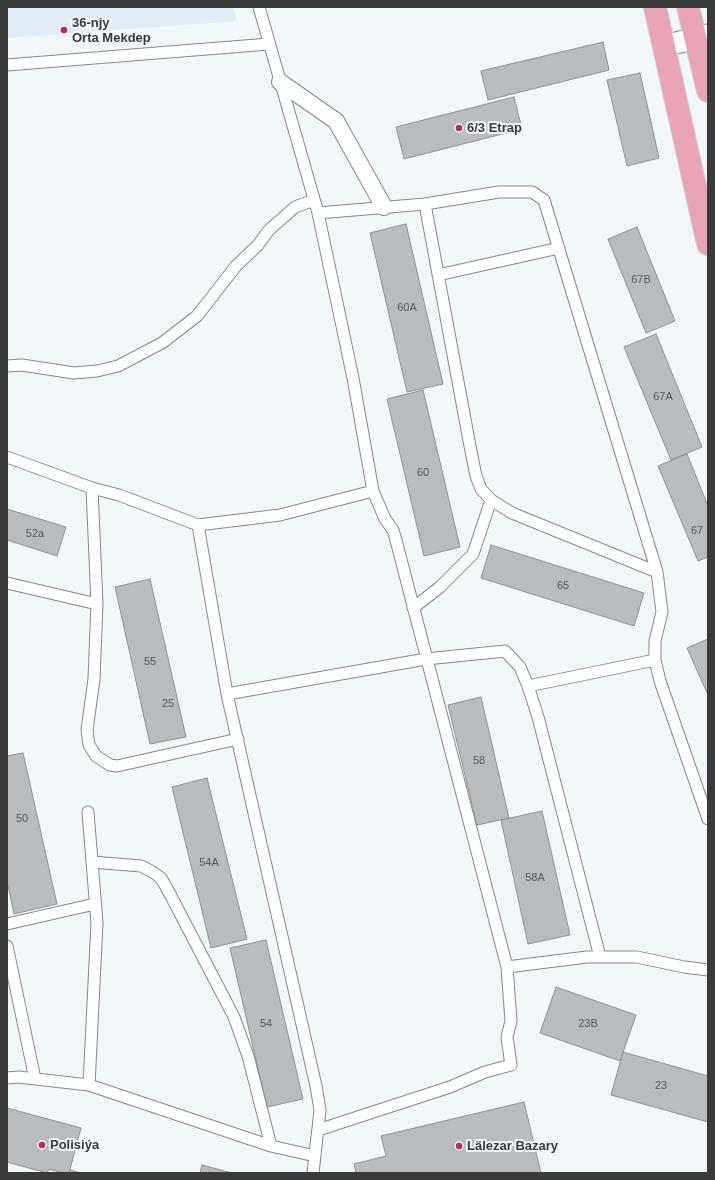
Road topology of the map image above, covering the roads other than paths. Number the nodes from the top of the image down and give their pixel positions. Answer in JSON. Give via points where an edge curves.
{"nodes":[{"id":1,"x":259,"y":7,"type":"edge"},
{"id":2,"x":655,"y":7,"type":"edge"},
{"id":3,"x":688,"y":7,"type":"edge"},
{"id":4,"x":702,"y":37,"type":"edge"},
{"id":5,"x":269,"y":44,"type":"junction"},
{"id":6,"x":664,"y":46,"type":"junction"},
{"id":7,"x":7,"y":66,"type":"edge"},
{"id":8,"x":280,"y":82,"type":"junction"},
{"id":9,"x":708,"y":92,"type":"edge"},
{"id":10,"x":314,"y":200,"type":"junction"},
{"id":11,"x":425,"y":204,"type":"junction"},
{"id":12,"x":384,"y":207,"type":"junction"},
{"id":13,"x":318,"y":213,"type":"junction"},
{"id":14,"x":708,"y":244,"type":"edge"},
{"id":15,"x":559,"y":248,"type":"junction"},
{"id":16,"x":438,"y":275,"type":"junction"},
{"id":17,"x":7,"y":366,"type":"edge"},
{"id":18,"x":7,"y":457,"type":"edge"},
{"id":19,"x":92,"y":488,"type":"junction"},
{"id":20,"x":373,"y":491,"type":"junction"},
{"id":21,"x":491,"y":500,"type":"junction"},
{"id":22,"x":198,"y":525,"type":"junction"},
{"id":23,"x":657,"y":572,"type":"junction"},
{"id":24,"x":7,"y":583,"type":"edge"},
{"id":25,"x":97,"y":604,"type":"junction"},
{"id":26,"x":413,"y":608,"type":"junction"},
{"id":27,"x":426,"y":659,"type":"junction"},
{"id":28,"x":655,"y":660,"type":"junction"},
{"id":29,"x":528,"y":686,"type":"junction"},
{"id":30,"x":227,"y":694,"type":"junction"},
{"id":31,"x":238,"y":739,"type":"junction"},
{"id":32,"x":88,"y":812,"type":"dead end"},
{"id":33,"x":708,"y":819,"type":"edge"},
{"id":34,"x":92,"y":862,"type":"junction"},
{"id":35,"x":96,"y":904,"type":"junction"},
{"id":36,"x":7,"y":924,"type":"edge"},
{"id":37,"x":7,"y":946,"type":"edge"},
{"id":38,"x":600,"y":957,"type":"junction"},
{"id":39,"x":507,"y":967,"type":"junction"},
{"id":40,"x":708,"y":970,"type":"edge"},
{"id":41,"x":7,"y":1078,"type":"edge"},
{"id":42,"x":35,"y":1079,"type":"junction"},
{"id":43,"x":89,"y":1085,"type":"junction"},
{"id":44,"x":318,"y":1130,"type":"junction"},
{"id":45,"x":271,"y":1146,"type":"junction"},
{"id":46,"x":315,"y":1156,"type":"junction"},
{"id":47,"x":313,"y":1173,"type":"edge"}],
"edges":[{"from":1,"to":5,"type":"lane"},
{"from":2,"to":6,"type":"main road"},
{"from":3,"to":4,"type":"main road"},
{"from":4,"to":6,"type":"street"},
{"from":4,"to":9,"type":"main road"},
{"from":5,"to":7,"type":"lane"},
{"from":5,"to":8,"type":"lane"},
{"from":6,"to":14,"type":"main road"},
{"from":8,"to":10,"type":"lane"},
{"from":8,"to":12,"type":"street","via":[[336,121]]},
{"from":10,"to":13,"type":"lane"},
{"from":10,"to":17,"type":"lane","via":[[295,207],[270,230],[236,266],[197,316],[162,343],[118,366],[97,372],[74,373],[22,365]]},
{"from":11,"to":12,"type":"lane"},
{"from":11,"to":15,"type":"lane","via":[[499,192],[532,192],[544,200]]},
{"from":11,"to":16,"type":"lane"},
{"from":12,"to":13,"type":"lane"},
{"from":13,"to":20,"type":"lane","via":[[353,378]]},
{"from":15,"to":16,"type":"lane"},
{"from":15,"to":23,"type":"lane"},
{"from":16,"to":21,"type":"lane","via":[[476,476],[481,488]]},
{"from":18,"to":19,"type":"lane"},
{"from":19,"to":22,"type":"lane","via":[[119,495]]},
{"from":19,"to":25,"type":"lane"},
{"from":20,"to":22,"type":"lane","via":[[280,515]]},
{"from":20,"to":26,"type":"lane","via":[[385,519],[393,530]]},
{"from":21,"to":23,"type":"lane","via":[[512,513]]},
{"from":21,"to":26,"type":"lane","via":[[473,554],[444,583]]},
{"from":22,"to":30,"type":"lane"},
{"from":23,"to":28,"type":"lane","via":[[662,612],[655,641]]},
{"from":24,"to":25,"type":"lane"},
{"from":25,"to":31,"type":"lane","via":[[94,678],[87,730],[89,745],[96,756],[110,765],[117,766]]},
{"from":26,"to":27,"type":"lane"},
{"from":27,"to":29,"type":"lane","via":[[505,652],[520,667]]},
{"from":27,"to":30,"type":"lane"},
{"from":27,"to":39,"type":"lane"},
{"from":28,"to":29,"type":"lane"},
{"from":28,"to":33,"type":"lane"},
{"from":29,"to":38,"type":"lane"},
{"from":30,"to":31,"type":"lane"},
{"from":31,"to":44,"type":"lane","via":[[316,1086],[320,1110]]},
{"from":32,"to":34,"type":"lane"},
{"from":34,"to":35,"type":"lane"},
{"from":34,"to":45,"type":"lane","via":[[141,866],[161,878],[234,1017],[248,1056]]},
{"from":35,"to":36,"type":"lane"},
{"from":35,"to":43,"type":"lane"},
{"from":37,"to":42,"type":"lane"},
{"from":38,"to":39,"type":"lane"},
{"from":38,"to":40,"type":"lane","via":[[637,957]]},
{"from":39,"to":44,"type":"lane","via":[[511,1021],[507,1037],[511,1064]]},
{"from":41,"to":42,"type":"lane"},
{"from":42,"to":43,"type":"lane"},
{"from":43,"to":45,"type":"lane"},
{"from":44,"to":46,"type":"lane"},
{"from":45,"to":46,"type":"lane"},
{"from":46,"to":47,"type":"lane"}]}
